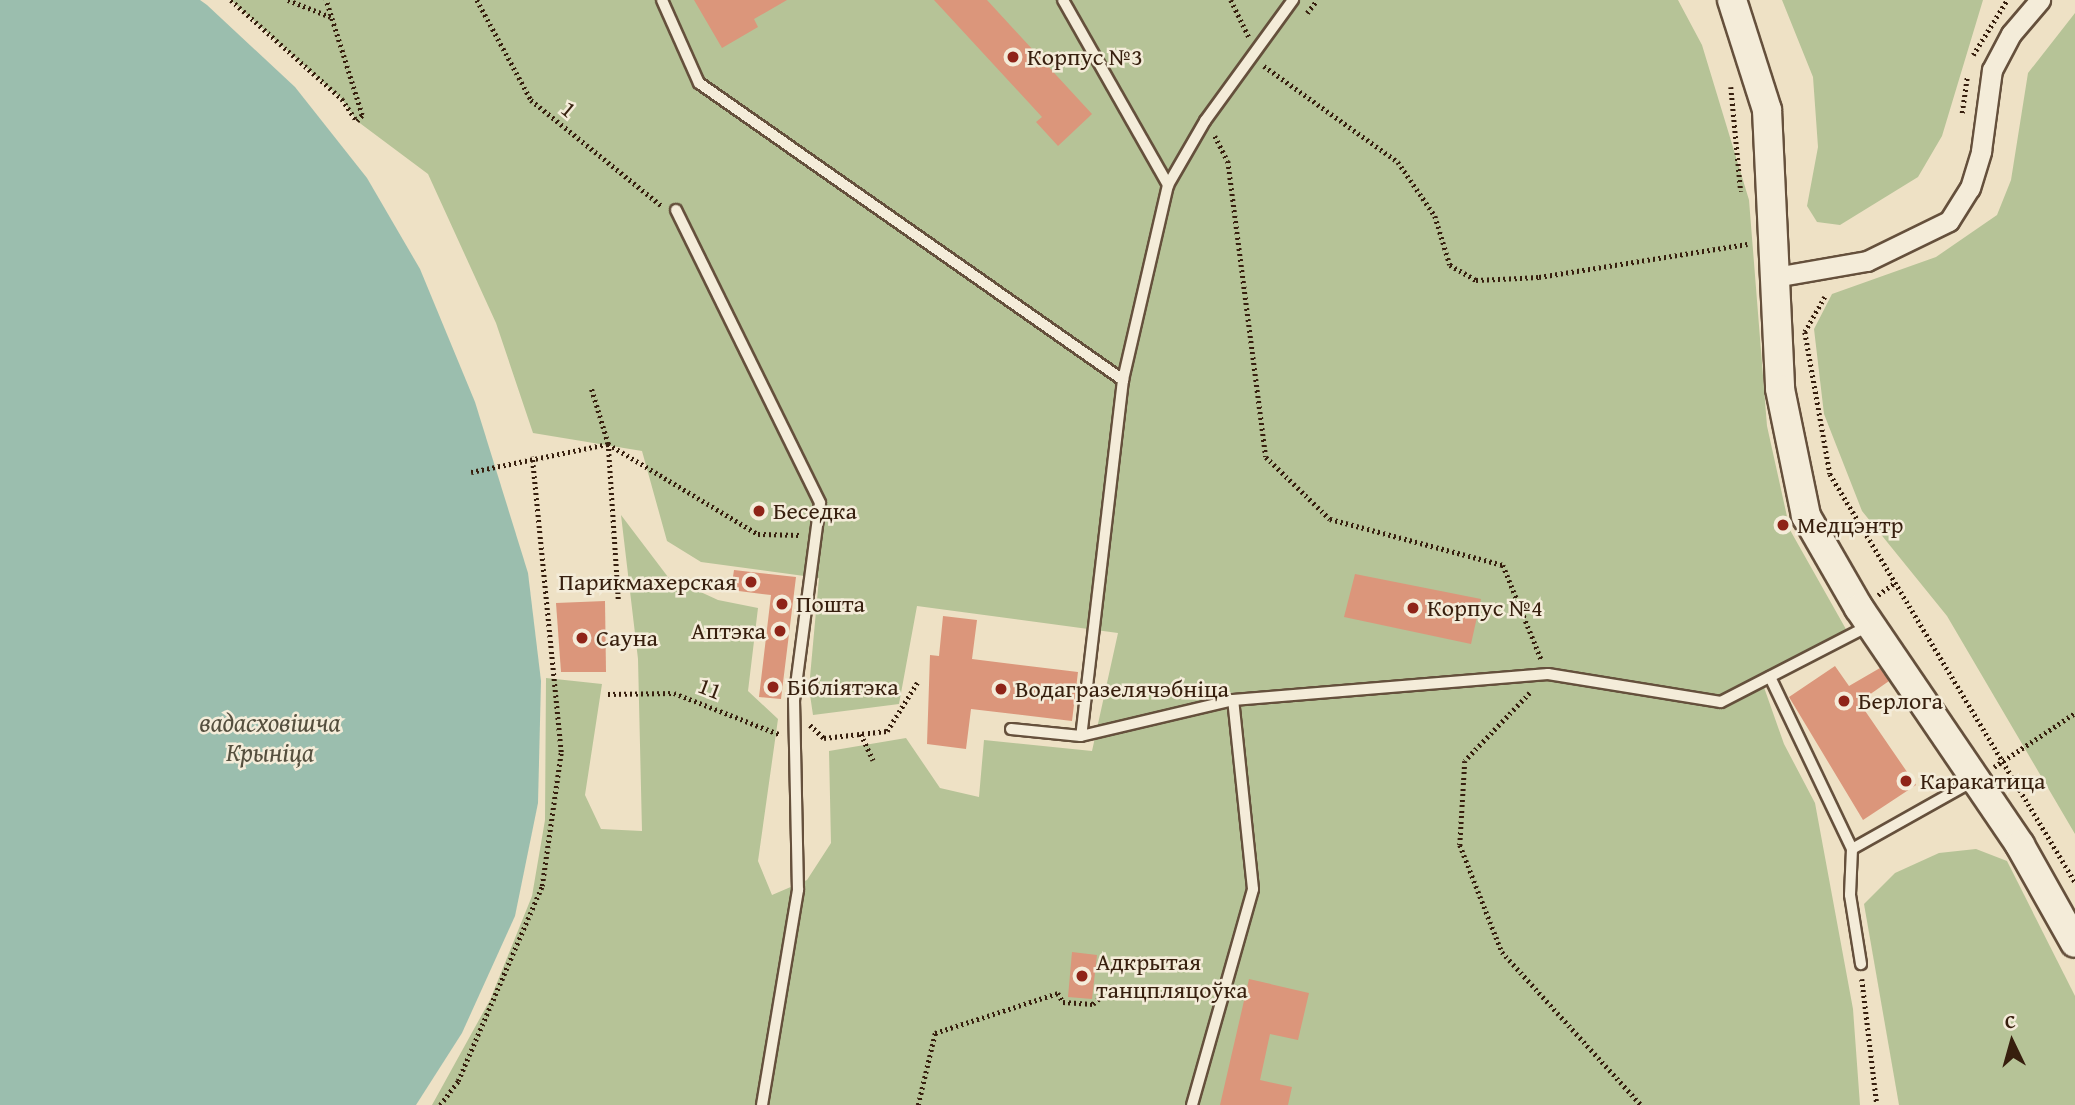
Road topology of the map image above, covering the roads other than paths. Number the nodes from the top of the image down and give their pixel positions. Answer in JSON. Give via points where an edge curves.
{"nodes":[{"id":1,"x":662,"y":0,"type":"edge"},
{"id":2,"x":1063,"y":0,"type":"edge"},
{"id":3,"x":1293,"y":0,"type":"edge"},
{"id":4,"x":1732,"y":0,"type":"edge"},
{"id":5,"x":2040,"y":0,"type":"edge"},
{"id":6,"x":1168,"y":185,"type":"junction"},
{"id":7,"x":676,"y":210,"type":"road end"},
{"id":8,"x":1776,"y":277,"type":"junction"},
{"id":9,"x":1123,"y":380,"type":"junction"},
{"id":10,"x":1872,"y":624,"type":"junction"},
{"id":11,"x":1770,"y":677,"type":"junction"},
{"id":12,"x":1233,"y":700,"type":"junction"},
{"id":13,"x":1011,"y":729,"type":"dead end"},
{"id":14,"x":1081,"y":736,"type":"junction"},
{"id":15,"x":1976,"y":779,"type":"junction"},
{"id":16,"x":1852,"y":849,"type":"junction"},
{"id":17,"x":2075,"y":943,"type":"edge"},
{"id":18,"x":1861,"y":964,"type":"road end"},
{"id":19,"x":762,"y":1105,"type":"edge"},
{"id":20,"x":1192,"y":1105,"type":"edge"}],
"edges":[{"from":1,"to":9,"type":"lane","via":[[699,83]]},
{"from":2,"to":6,"type":"lane"},
{"from":3,"to":6,"type":"lane","via":[[1205,121]]},
{"from":4,"to":8,"type":"street","via":[[1767,110]]},
{"from":5,"to":8,"type":"street","via":[[2011,34],[1992,70],[1981,152],[1970,188],[1949,221],[1867,261]]},
{"from":6,"to":9,"type":"lane"},
{"from":7,"to":19,"type":"lane","via":[[820,503],[794,710],[797,890]]},
{"from":8,"to":10,"type":"street","via":[[1780,389],[1797,489],[1820,545]]},
{"from":9,"to":14,"type":"lane"},
{"from":10,"to":11,"type":"lane"},
{"from":10,"to":15,"type":"street"},
{"from":11,"to":12,"type":"lane","via":[[1721,702],[1548,674]]},
{"from":11,"to":16,"type":"lane"},
{"from":12,"to":14,"type":"lane"},
{"from":12,"to":20,"type":"lane","via":[[1253,890]]},
{"from":13,"to":14,"type":"lane"},
{"from":15,"to":16,"type":"lane"},
{"from":15,"to":17,"type":"street"},
{"from":16,"to":18,"type":"lane","via":[[1850,895]]}]}
